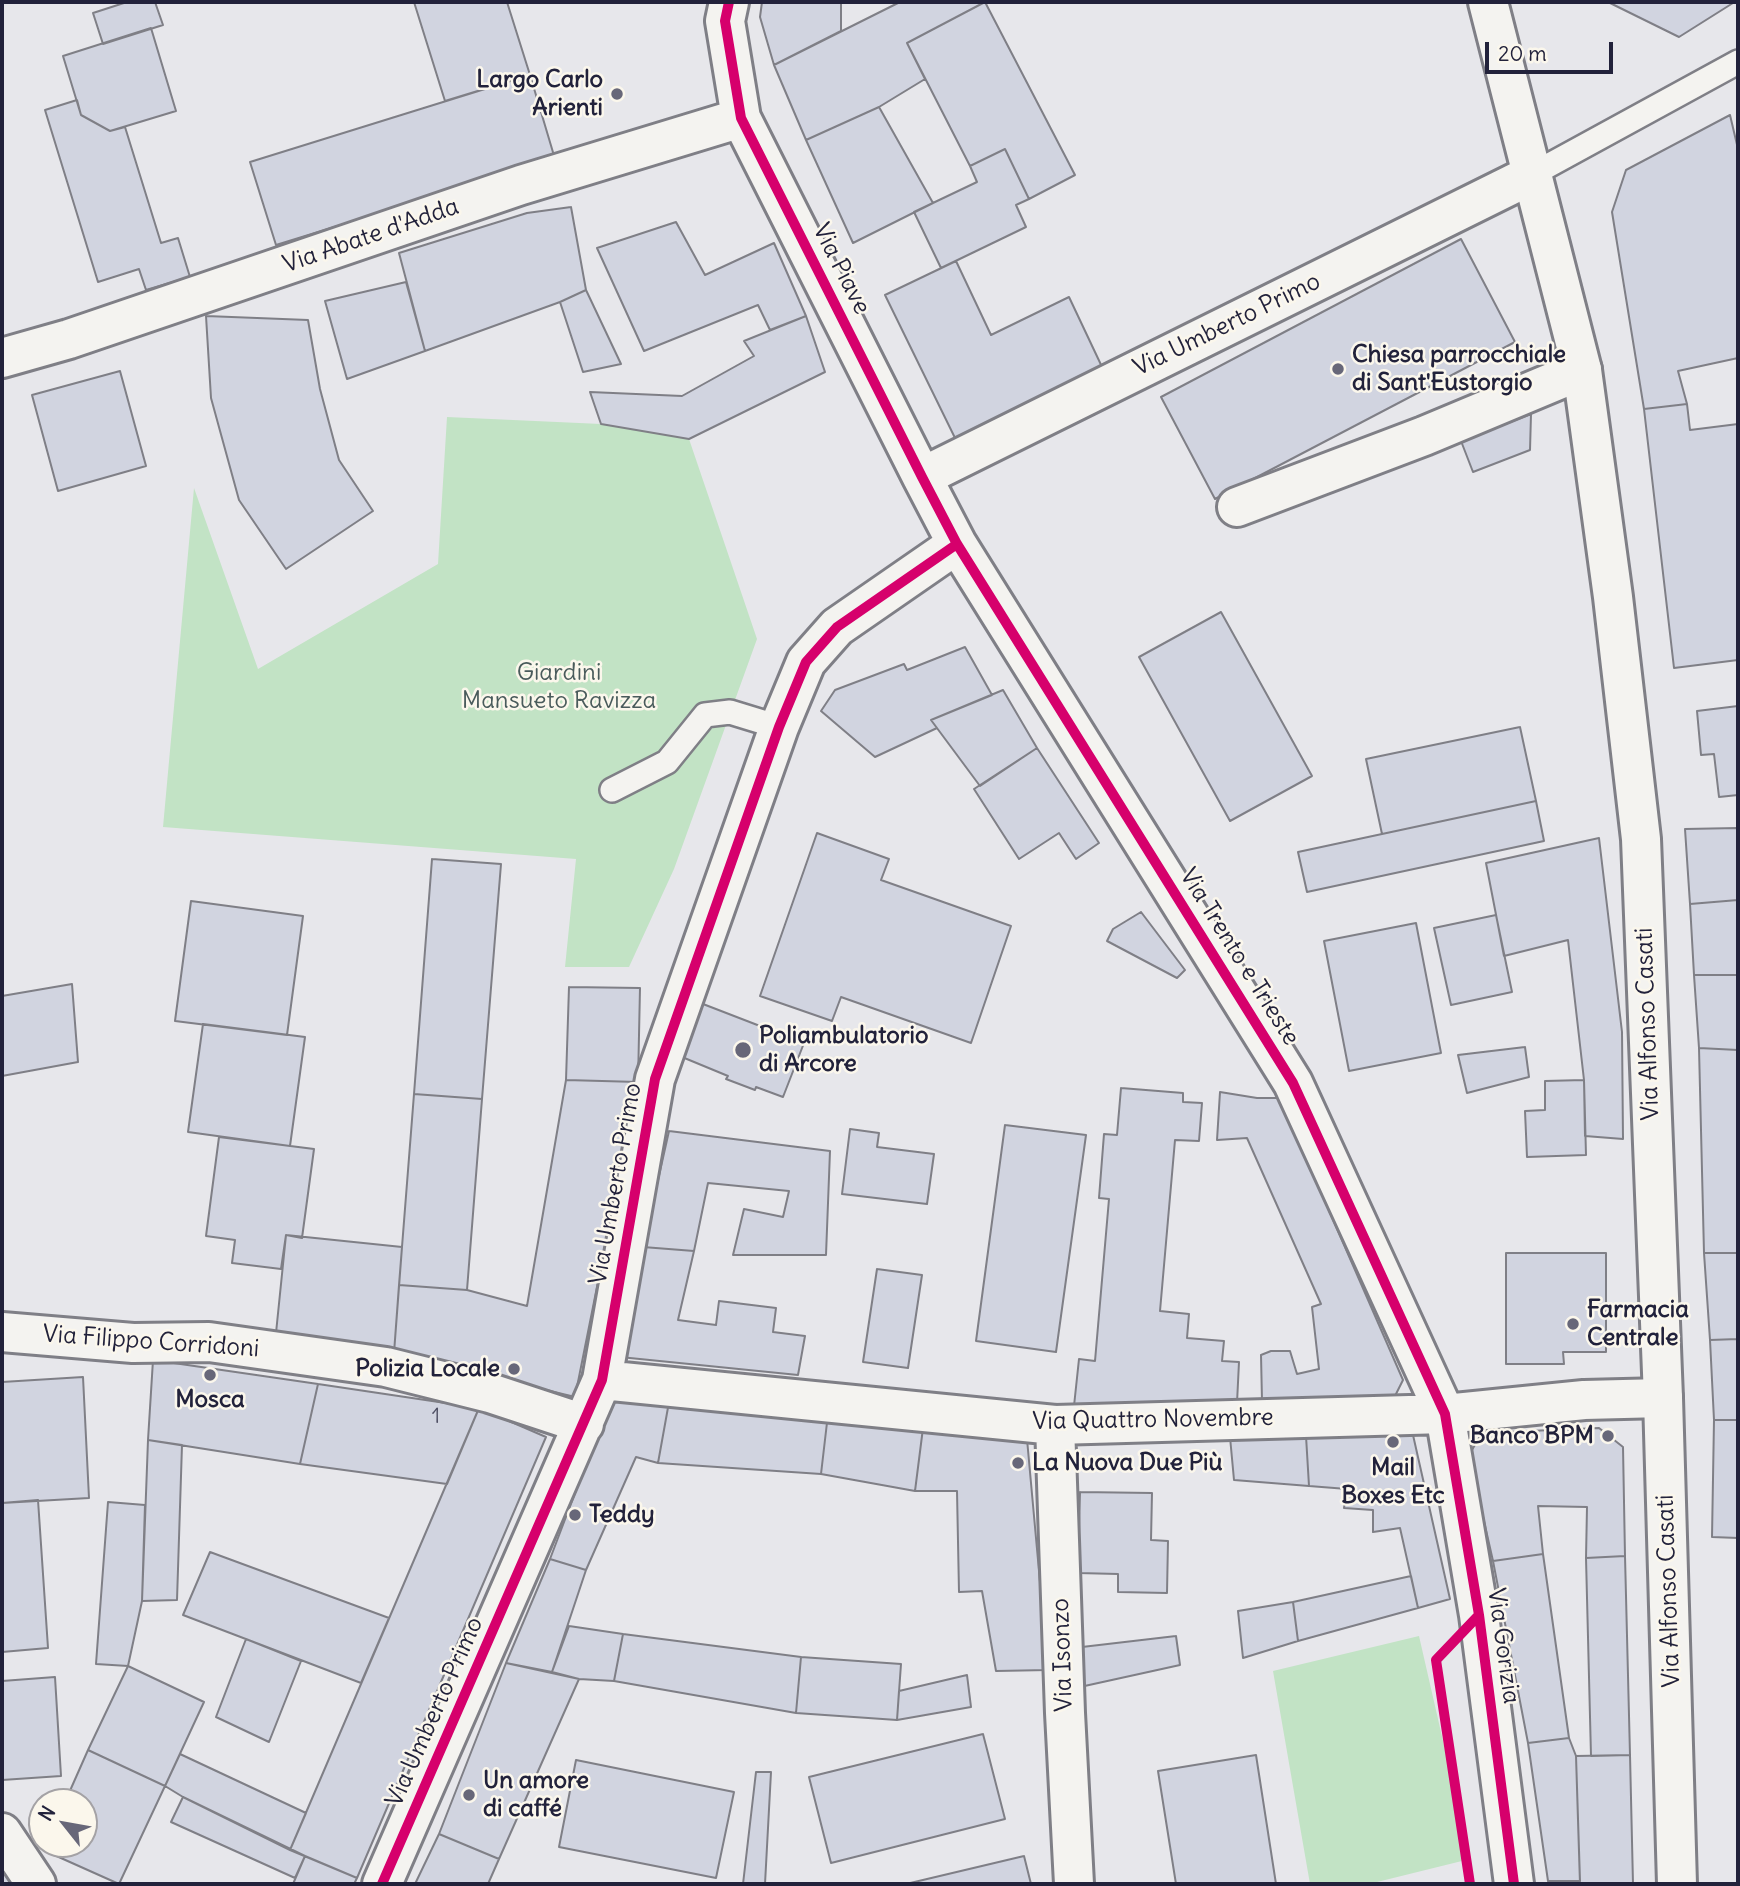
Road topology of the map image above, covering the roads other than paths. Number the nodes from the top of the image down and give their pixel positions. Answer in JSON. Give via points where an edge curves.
{"nodes":[{"id":1,"x":729,"y":2,"type":"edge"},
{"id":2,"x":1488,"y":2,"type":"edge"},
{"id":3,"x":1738,"y":62,"type":"edge"},
{"id":4,"x":741,"y":117,"type":"junction"},
{"id":5,"x":1533,"y":174,"type":"junction"},
{"id":6,"x":2,"y":358,"type":"edge"},
{"id":7,"x":1582,"y":370,"type":"junction"},
{"id":8,"x":922,"y":477,"type":"junction"},
{"id":9,"x":1237,"y":507,"type":"dead end"},
{"id":10,"x":957,"y":544,"type":"junction"},
{"id":11,"x":779,"y":727,"type":"junction"},
{"id":12,"x":612,"y":790,"type":"dead end"},
{"id":13,"x":2,"y":1332,"type":"edge"},
{"id":14,"x":602,"y":1380,"type":"junction"},
{"id":15,"x":1663,"y":1398,"type":"junction"},
{"id":16,"x":1445,"y":1414,"type":"junction"},
{"id":17,"x":584,"y":1424,"type":"junction"},
{"id":18,"x":1055,"y":1425,"type":"junction"},
{"id":19,"x":2,"y":1833,"type":"edge"},
{"id":20,"x":36,"y":1884,"type":"edge"},
{"id":21,"x":382,"y":1884,"type":"edge"},
{"id":22,"x":1074,"y":1884,"type":"edge"},
{"id":23,"x":1514,"y":1884,"type":"edge"},
{"id":24,"x":1677,"y":1884,"type":"edge"}],
"edges":[{"from":1,"to":4,"type":"street","name":"Via Piave","via":[[725,21]]},
{"from":2,"to":5,"type":"street","name":"Via Alfonso Casati"},
{"from":3,"to":5,"type":"lane"},
{"from":4,"to":6,"type":"street","name":"Via Abate d'Adda","via":[[521,185]]},
{"from":4,"to":8,"type":"street","name":"Via Piave"},
{"from":5,"to":7,"type":"street","name":"Via Alfonso Casati"},
{"from":5,"to":8,"type":"street","name":"Via Umberto Primo"},
{"from":7,"to":9,"type":"street"},
{"from":7,"to":15,"type":"street","name":"Via Alfonso Casati","via":[[1641,839]]},
{"from":8,"to":10,"type":"street","name":"Via Piave"},
{"from":10,"to":11,"type":"street","name":"Via Umberto Primo","via":[[837,627],[806,662]]},
{"from":10,"to":16,"type":"street","name":"Via Trento e Trieste","via":[[1293,1083]]},
{"from":11,"to":12,"type":"lane","via":[[730,712],[705,715],[667,762]]},
{"from":11,"to":14,"type":"street","name":"Via Umberto Primo","via":[[655,1079]]},
{"from":13,"to":17,"type":"street","name":"Via Filippo Corridoni","via":[[133,1343],[209,1342],[386,1367],[490,1393]]},
{"from":14,"to":17,"type":"street","name":"Via Umberto Primo"},
{"from":14,"to":18,"type":"street","name":"Via Quattro Novembre"},
{"from":15,"to":16,"type":"street","name":"Via Quattro Novembre","via":[[1584,1400]]},
{"from":15,"to":24,"type":"street","name":"Via Alfonso Casati"},
{"from":16,"to":18,"type":"street","name":"Via Quattro Novembre"},
{"from":16,"to":23,"type":"street","name":"Via Gorizia","via":[[1479,1615]]},
{"from":17,"to":21,"type":"street","name":"Via Umberto Primo"},
{"from":18,"to":22,"type":"street","name":"Via Isonzo"},
{"from":19,"to":20,"type":"street"}]}
